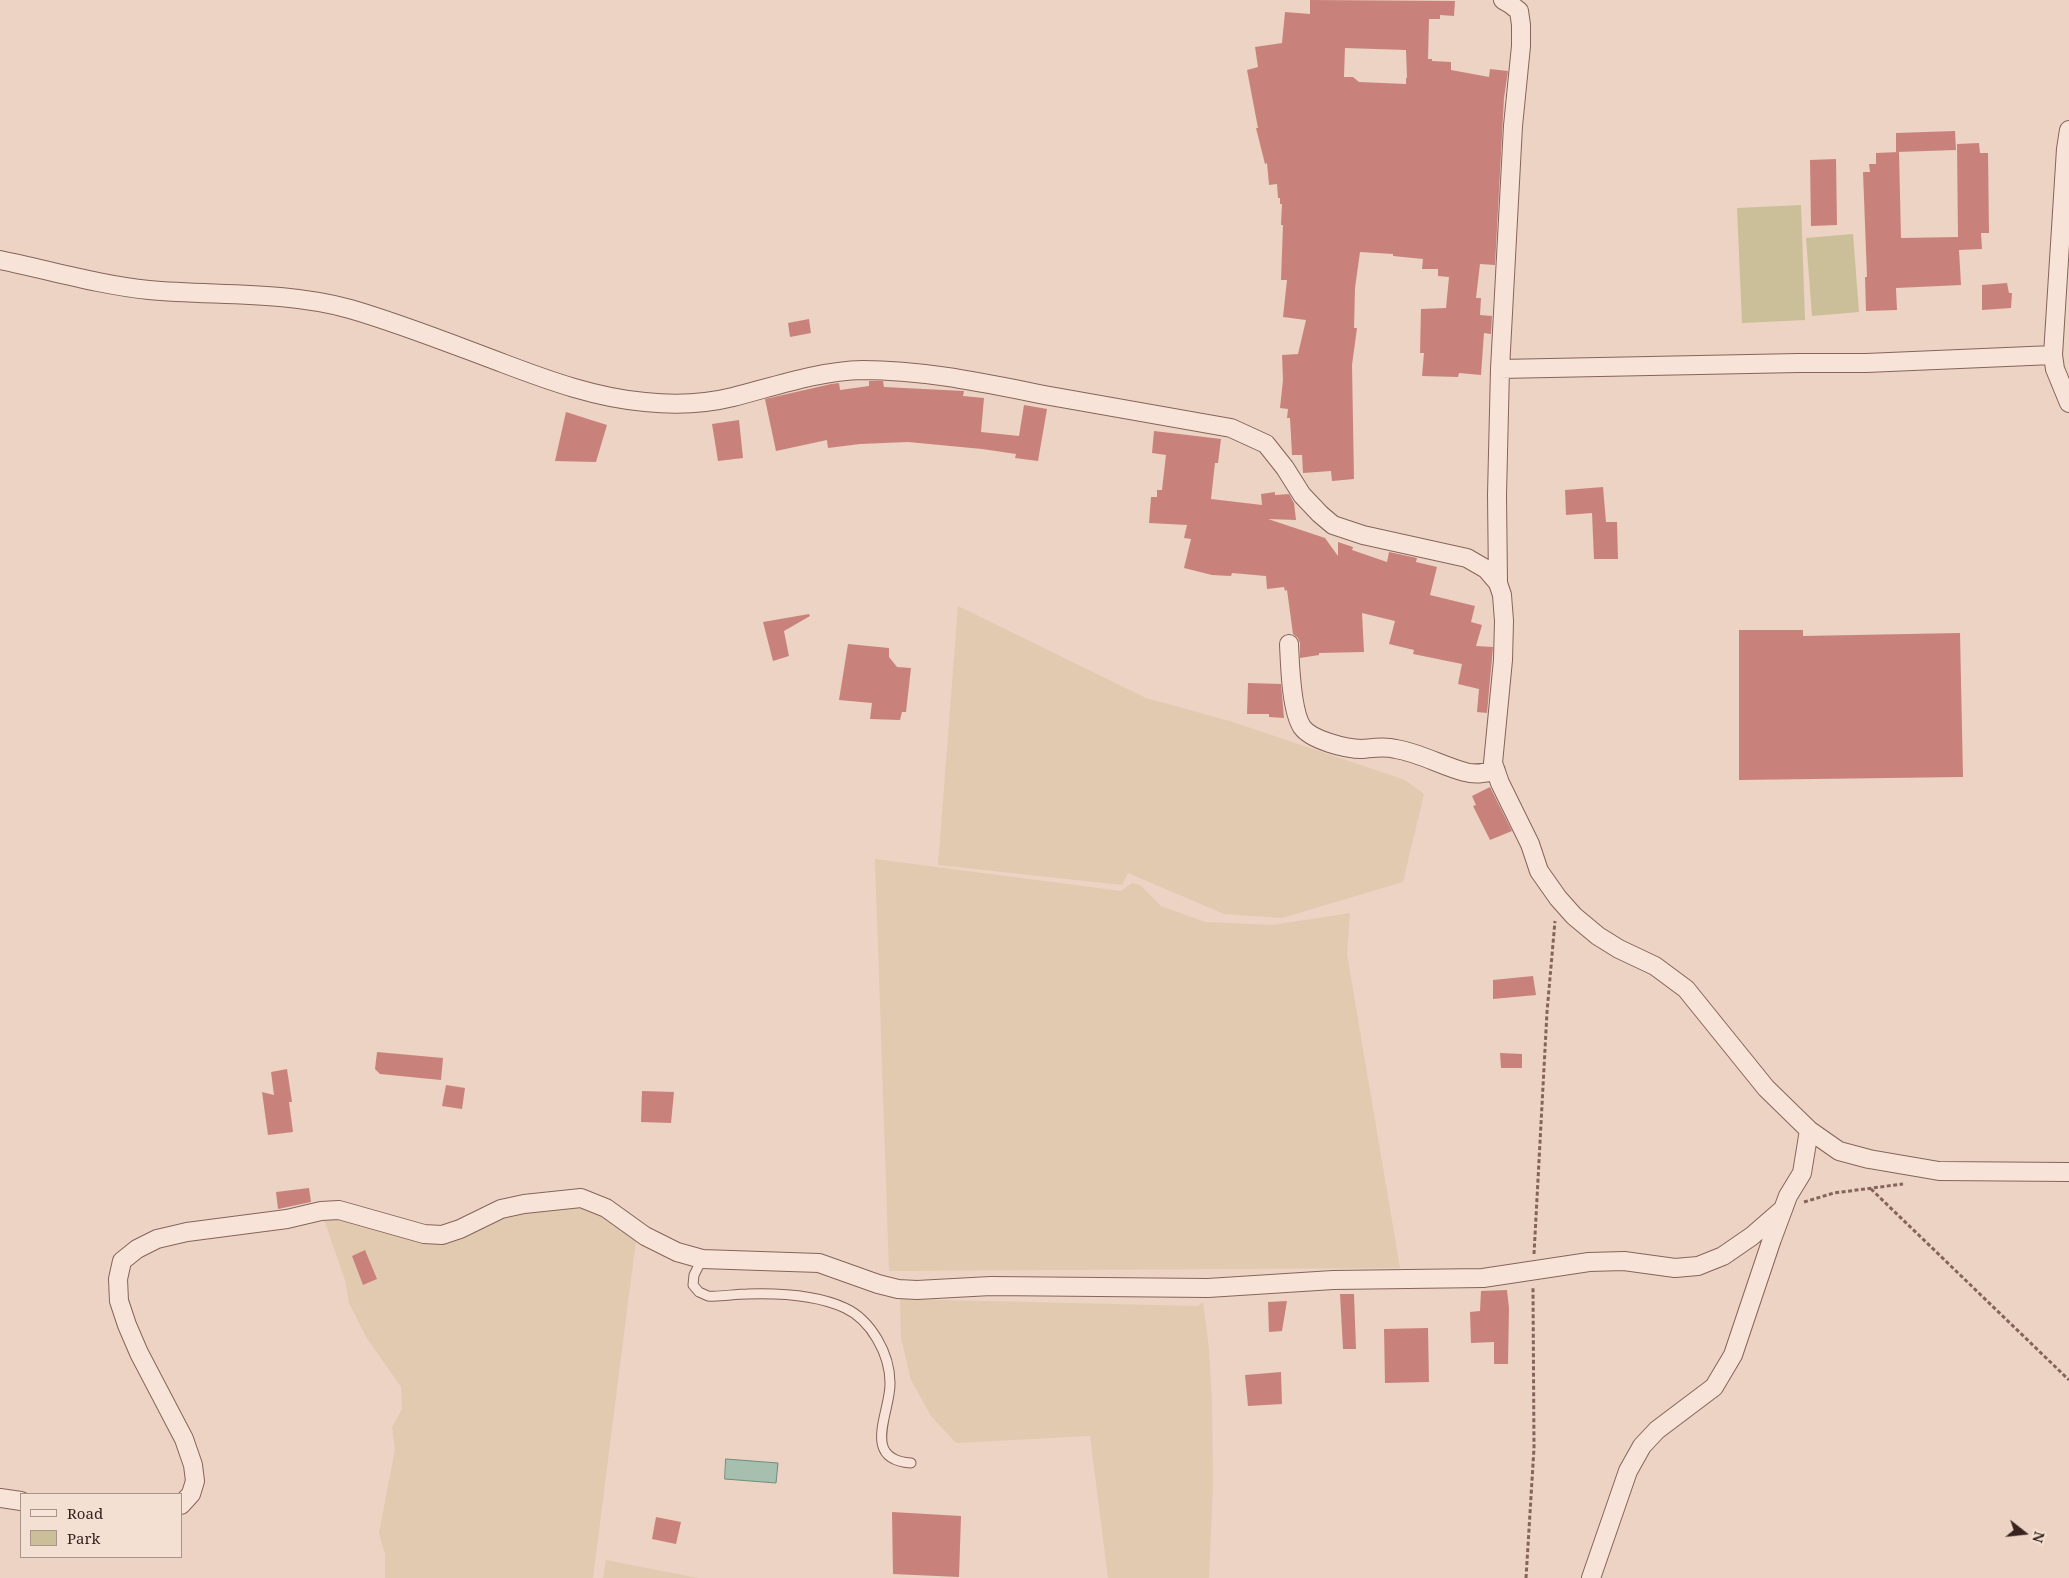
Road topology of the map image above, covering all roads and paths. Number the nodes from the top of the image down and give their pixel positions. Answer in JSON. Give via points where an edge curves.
{"nodes":[{"id":1,"x":1503,"y":0,"type":"edge"},
{"id":2,"x":2069,"y":130,"type":"edge"},
{"id":3,"x":0,"y":260,"type":"edge"},
{"id":4,"x":2053,"y":355,"type":"junction"},
{"id":5,"x":1500,"y":370,"type":"junction"},
{"id":6,"x":2069,"y":403,"type":"edge"},
{"id":7,"x":1498,"y":583,"type":"junction"},
{"id":8,"x":1288,"y":644,"type":"dead end"},
{"id":9,"x":1496,"y":771,"type":"junction"},
{"id":10,"x":1558,"y":898,"type":"junction"},
{"id":11,"x":1809,"y":1130,"type":"junction"},
{"id":12,"x":2069,"y":1172,"type":"edge"},
{"id":13,"x":1909,"y":1183,"type":"dead end"},
{"id":14,"x":1871,"y":1189,"type":"junction"},
{"id":15,"x":1784,"y":1209,"type":"junction"},
{"id":16,"x":702,"y":1259,"type":"junction"},
{"id":17,"x":1533,"y":1271,"type":"junction"},
{"id":18,"x":2069,"y":1380,"type":"edge"},
{"id":19,"x":911,"y":1463,"type":"dead end"},
{"id":20,"x":0,"y":1498,"type":"edge"},
{"id":21,"x":20,"y":1501,"type":"edge"},
{"id":22,"x":182,"y":1504,"type":"edge"},
{"id":23,"x":1526,"y":1578,"type":"edge"},
{"id":24,"x":1591,"y":1578,"type":"edge"}],
"edges":[{"from":1,"to":5,"type":"street","via":[[1519,12],[1521,32],[1512,135]]},
{"from":2,"to":4,"type":"street"},
{"from":3,"to":7,"type":"street","via":[[117,286],[314,301],[397,325],[544,379],[597,395],[644,402],[681,404],[730,398],[826,373],[899,371],[1231,428],[1266,444],[1302,495],[1333,525],[1466,558],[1486,569]]},
{"from":4,"to":5,"type":"street","via":[[1866,363]]},
{"from":4,"to":6,"type":"street","via":[[2055,369]]},
{"from":5,"to":7,"type":"street"},
{"from":7,"to":9,"type":"street","via":[[1504,620],[1493,762]]},
{"from":8,"to":9,"type":"street","via":[[1296,714],[1310,735],[1359,749],[1398,749],[1466,772]]},
{"from":9,"to":10,"type":"street","via":[[1539,871]]},
{"from":10,"to":11,"type":"street","via":[[1598,936],[1655,966],[1686,990],[1766,1088]]},
{"from":10,"to":17,"type":"path","via":[[1547,1012]]},
{"from":11,"to":12,"type":"street","via":[[1839,1151],[1869,1160],[1939,1171]]},
{"from":11,"to":15,"type":"street","via":[[1802,1173]]},
{"from":13,"to":14,"type":"path"},
{"from":14,"to":15,"type":"path","via":[[1834,1193]]},
{"from":14,"to":18,"type":"path"},
{"from":15,"to":17,"type":"street","via":[[1723,1256],[1698,1266],[1675,1268],[1624,1261],[1589,1262]]},
{"from":15,"to":24,"type":"street","via":[[1733,1355],[1714,1386],[1642,1446],[1628,1471]]},
{"from":16,"to":17,"type":"street","via":[[820,1263],[878,1284],[917,1290],[991,1286],[1208,1288],[1333,1280],[1483,1278]]},
{"from":16,"to":19,"type":"lane","via":[[693,1285],[708,1296],[773,1294],[811,1298],[844,1307],[864,1320],[878,1340],[889,1371],[890,1396],[881,1432],[882,1446],[900,1463]]},
{"from":16,"to":22,"type":"street","via":[[645,1236],[606,1208],[581,1198],[501,1209],[442,1235],[424,1234],[339,1210],[157,1239],[122,1261],[118,1279],[119,1301],[139,1352],[184,1439],[193,1465],[195,1481],[191,1494]]},
{"from":17,"to":23,"type":"path","via":[[1534,1448]]},
{"from":20,"to":21,"type":"street"}]}
